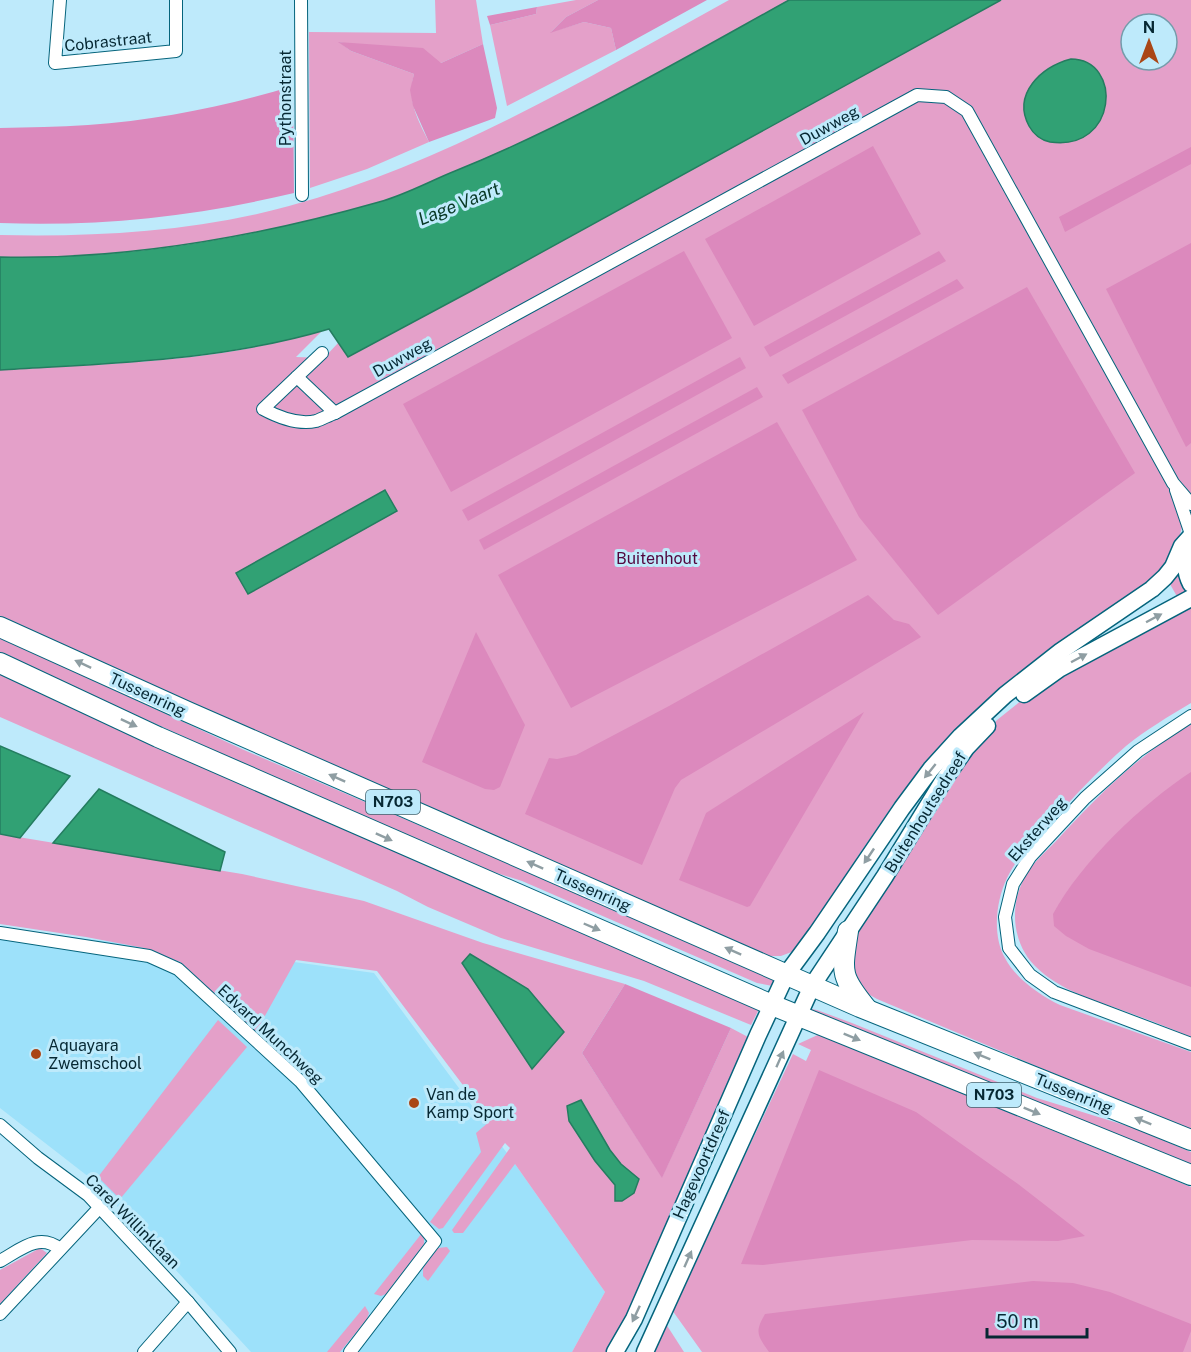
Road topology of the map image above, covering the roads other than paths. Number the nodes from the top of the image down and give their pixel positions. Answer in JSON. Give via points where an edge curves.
{"nodes":[{"id":1,"x":60,"y":0,"type":"edge"},
{"id":2,"x":176,"y":0,"type":"edge"},
{"id":3,"x":301,"y":0,"type":"edge"},
{"id":4,"x":302,"y":195,"type":"dead end"},
{"id":5,"x":322,"y":353,"type":"dead end"},
{"id":6,"x":297,"y":377,"type":"junction"},
{"id":7,"x":335,"y":413,"type":"junction"},
{"id":8,"x":1173,"y":483,"type":"junction"},
{"id":9,"x":1191,"y":504,"type":"edge"},
{"id":10,"x":1191,"y":535,"type":"edge"},
{"id":11,"x":1186,"y":565,"type":"edge"},
{"id":12,"x":1191,"y":598,"type":"edge"},
{"id":13,"x":0,"y":627,"type":"edge"},
{"id":14,"x":0,"y":663,"type":"edge"},
{"id":15,"x":1009,"y":699,"type":"junction"},
{"id":16,"x":1191,"y":716,"type":"edge"},
{"id":17,"x":988,"y":717,"type":"junction"},
{"id":18,"x":848,"y":931,"type":"junction"},
{"id":19,"x":0,"y":933,"type":"edge"},
{"id":20,"x":786,"y":975,"type":"junction"},
{"id":21,"x":812,"y":986,"type":"junction"},
{"id":22,"x":772,"y":1005,"type":"junction"},
{"id":23,"x":868,"y":1011,"type":"junction"},
{"id":24,"x":798,"y":1015,"type":"junction"},
{"id":25,"x":1191,"y":1044,"type":"edge"},
{"id":26,"x":0,"y":1125,"type":"edge"},
{"id":27,"x":1191,"y":1140,"type":"edge"},
{"id":28,"x":1191,"y":1175,"type":"edge"},
{"id":29,"x":100,"y":1207,"type":"junction"},
{"id":30,"x":60,"y":1249,"type":"junction"},
{"id":31,"x":0,"y":1261,"type":"edge"},
{"id":32,"x":188,"y":1302,"type":"junction"},
{"id":33,"x":0,"y":1314,"type":"edge"},
{"id":34,"x":144,"y":1352,"type":"edge"},
{"id":35,"x":230,"y":1352,"type":"edge"},
{"id":36,"x":350,"y":1352,"type":"edge"},
{"id":37,"x":615,"y":1352,"type":"edge"},
{"id":38,"x":645,"y":1352,"type":"edge"}],
"edges":[{"from":1,"to":2,"type":"street","name":"Cobrastraat","via":[[55,63],[176,51]]},
{"from":3,"to":4,"type":"street","name":"Pythonstraat"},
{"from":5,"to":6,"type":"street","name":"Duwweg"},
{"from":6,"to":7,"type":"street"},
{"from":6,"to":7,"type":"street","name":"Duwweg","via":[[263,409],[294,420],[315,421]]},
{"from":7,"to":8,"type":"street","name":"Duwweg","via":[[917,95],[946,96],[967,111]]},
{"from":8,"to":9,"type":"street","name":"Duwweg"},
{"from":8,"to":10,"type":"street","name":"Duwweg"},
{"from":10,"to":11,"type":"main road","name":"Buitenhoutsedreef","via":[[1182,546]]},
{"from":11,"to":15,"type":"main road","name":"Buitenhoutsedreef","via":[[1061,651]]},
{"from":15,"to":12,"type":"main road","name":"Buitenhoutsedreef","one_way":true},
{"from":20,"to":13,"type":"highway","name":"Tussenring","number":"N703","one_way":true},
{"from":14,"to":22,"type":"highway","name":"Tussenring","number":"N703","one_way":true,"via":[[168,742]]},
{"from":15,"to":17,"type":"main road","name":"Buitenhoutsedreef"},
{"from":16,"to":25,"type":"street","name":"Eksterweg","via":[[1138,752],[1085,798],[1030,857],[1013,884],[1005,917],[1009,948],[1030,975],[1054,992]]},
{"from":17,"to":18,"type":"main road","name":"Buitenhoutsedreef"},
{"from":17,"to":20,"type":"main road","name":"Buitenhoutsedreef","one_way":true,"via":[[961,736],[931,769]]},
{"from":18,"to":21,"type":"main road","name":"Buitenhoutsedreef"},
{"from":18,"to":23,"type":"highway","via":[[843,967],[848,985]]},
{"from":19,"to":36,"type":"street","name":"Edvard Munchweg","via":[[149,956],[178,969],[300,1080],[428,1232],[435,1241]]},
{"from":20,"to":21,"type":"highway","name":"Tussenring","number":"N703"},
{"from":20,"to":22,"type":"main road","name":"Hagevoortdreef"},
{"from":21,"to":23,"type":"highway","name":"Tussenring","number":"N703"},
{"from":21,"to":24,"type":"main road","name":"Buitenhoutsedreef"},
{"from":22,"to":24,"type":"highway","name":"Tussenring","number":"N703"},
{"from":22,"to":37,"type":"main road","name":"Hagevoortdreef","one_way":true,"via":[[634,1319]]},
{"from":27,"to":23,"type":"highway","name":"Tussenring","number":"N703","one_way":true},
{"from":24,"to":28,"type":"highway","name":"Tussenring","number":"N703","one_way":true},
{"from":38,"to":24,"type":"main road","name":"Hagevoortdreef","one_way":true},
{"from":26,"to":29,"type":"street","name":"Carel Willinklaan"},
{"from":29,"to":30,"type":"street"},
{"from":29,"to":32,"type":"street","name":"Carel Willinklaan"},
{"from":30,"to":31,"type":"street","via":[[52,1242],[42,1241]]},
{"from":30,"to":33,"type":"street"},
{"from":32,"to":34,"type":"street"},
{"from":32,"to":35,"type":"street","name":"Carel Willinklaan"}]}
